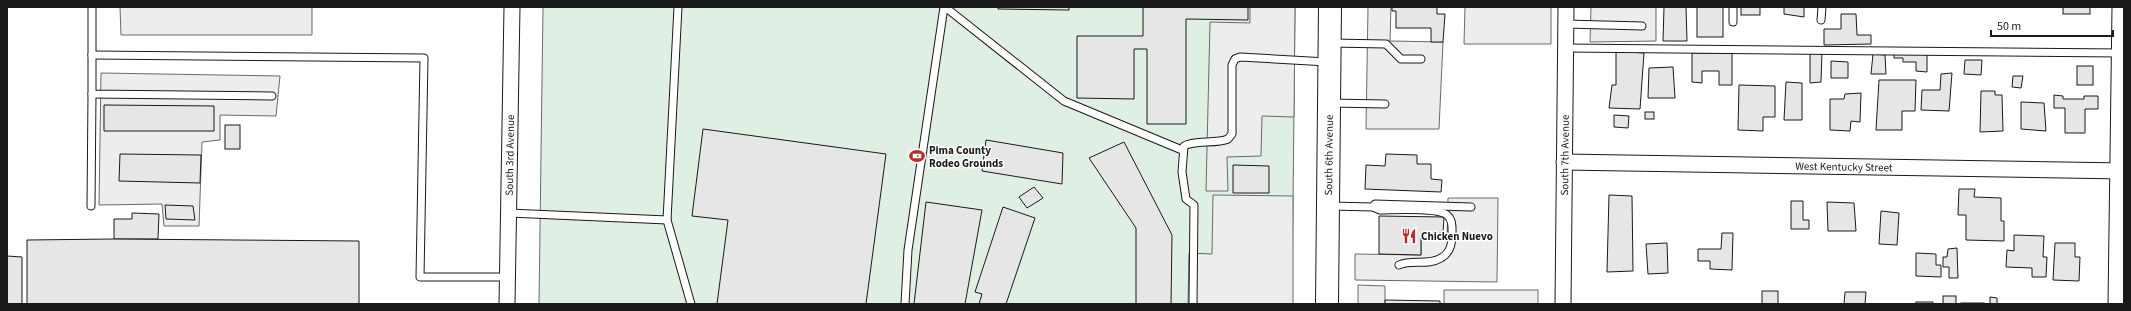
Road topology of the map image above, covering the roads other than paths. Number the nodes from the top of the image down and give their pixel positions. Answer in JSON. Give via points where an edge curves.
{"nodes":[{"id":1,"x":92,"y":7,"type":"edge"},
{"id":2,"x":512,"y":7,"type":"edge"},
{"id":3,"x":678,"y":7,"type":"edge"},
{"id":4,"x":944,"y":7,"type":"edge"},
{"id":5,"x":1330,"y":7,"type":"edge"},
{"id":6,"x":1566,"y":7,"type":"edge"},
{"id":7,"x":1733,"y":7,"type":"edge"},
{"id":8,"x":1822,"y":7,"type":"edge"},
{"id":9,"x":2120,"y":7,"type":"edge"},
{"id":10,"x":1821,"y":20,"type":"dead end"},
{"id":11,"x":1733,"y":22,"type":"dead end"},
{"id":12,"x":1566,"y":24,"type":"junction"},
{"id":13,"x":1642,"y":26,"type":"dead end"},
{"id":14,"x":1566,"y":48,"type":"junction"},
{"id":15,"x":1329,"y":52,"type":"junction"},
{"id":16,"x":2122,"y":53,"type":"edge"},
{"id":17,"x":92,"y":55,"type":"junction"},
{"id":18,"x":1421,"y":59,"type":"dead end"},
{"id":19,"x":92,"y":94,"type":"junction"},
{"id":20,"x":272,"y":96,"type":"dead end"},
{"id":21,"x":1328,"y":103,"type":"junction"},
{"id":22,"x":1385,"y":104,"type":"dead end"},
{"id":23,"x":1182,"y":150,"type":"junction"},
{"id":24,"x":1564,"y":162,"type":"junction"},
{"id":25,"x":2121,"y":171,"type":"edge"},
{"id":26,"x":91,"y":206,"type":"dead end"},
{"id":27,"x":1328,"y":206,"type":"junction"},
{"id":28,"x":1373,"y":207,"type":"junction"},
{"id":29,"x":1471,"y":207,"type":"dead end"},
{"id":30,"x":509,"y":213,"type":"junction"},
{"id":31,"x":667,"y":220,"type":"junction"},
{"id":32,"x":1399,"y":265,"type":"dead end"},
{"id":33,"x":508,"y":277,"type":"junction"},
{"id":34,"x":2119,"y":295,"type":"edge"},
{"id":35,"x":508,"y":304,"type":"edge"},
{"id":36,"x":691,"y":304,"type":"edge"},
{"id":37,"x":905,"y":304,"type":"edge"},
{"id":38,"x":1193,"y":304,"type":"edge"},
{"id":39,"x":1327,"y":304,"type":"edge"},
{"id":40,"x":1563,"y":304,"type":"edge"}],
"edges":[{"from":1,"to":17,"type":"lane"},
{"from":2,"to":30,"type":"street","name":"South 3rd Avenue"},
{"from":3,"to":31,"type":"lane"},
{"from":4,"to":23,"type":"lane","via":[[1064,101]]},
{"from":4,"to":37,"type":"lane","via":[[908,250]]},
{"from":5,"to":15,"type":"main road","name":"South 6th Avenue"},
{"from":6,"to":12,"type":"street","name":"South 7th Avenue"},
{"from":7,"to":11,"type":"lane"},
{"from":8,"to":10,"type":"lane"},
{"from":9,"to":16,"type":"street"},
{"from":12,"to":13,"type":"lane"},
{"from":12,"to":14,"type":"street","name":"South 7th Avenue"},
{"from":14,"to":16,"type":"lane"},
{"from":14,"to":24,"type":"street","name":"South 7th Avenue"},
{"from":15,"to":18,"type":"lane","via":[[1386,44],[1401,59]]},
{"from":15,"to":21,"type":"main road","name":"South 6th Avenue"},
{"from":15,"to":23,"type":"lane","via":[[1235,59],[1232,65],[1232,134],[1224,141],[1192,143]]},
{"from":16,"to":25,"type":"street"},
{"from":17,"to":19,"type":"lane"},
{"from":17,"to":33,"type":"lane","via":[[424,58],[420,277]]},
{"from":19,"to":20,"type":"lane"},
{"from":19,"to":26,"type":"lane"},
{"from":21,"to":22,"type":"lane"},
{"from":21,"to":27,"type":"main road","name":"South 6th Avenue"},
{"from":23,"to":38,"type":"lane","via":[[1186,199],[1194,205]]},
{"from":24,"to":25,"type":"street","name":"West Kentucky Street"},
{"from":24,"to":40,"type":"street","name":"South 7th Avenue"},
{"from":25,"to":34,"type":"street"},
{"from":27,"to":28,"type":"lane"},
{"from":27,"to":39,"type":"main road","name":"South 6th Avenue"},
{"from":28,"to":29,"type":"lane","via":[[1375,204]]},
{"from":28,"to":32,"type":"lane","via":[[1380,210],[1438,211],[1448,215],[1452,224],[1450,250],[1434,262],[1406,262]]},
{"from":30,"to":31,"type":"lane"},
{"from":30,"to":33,"type":"street","name":"South 3rd Avenue"},
{"from":31,"to":36,"type":"lane"},
{"from":33,"to":35,"type":"street","name":"South 3rd Avenue"}]}
